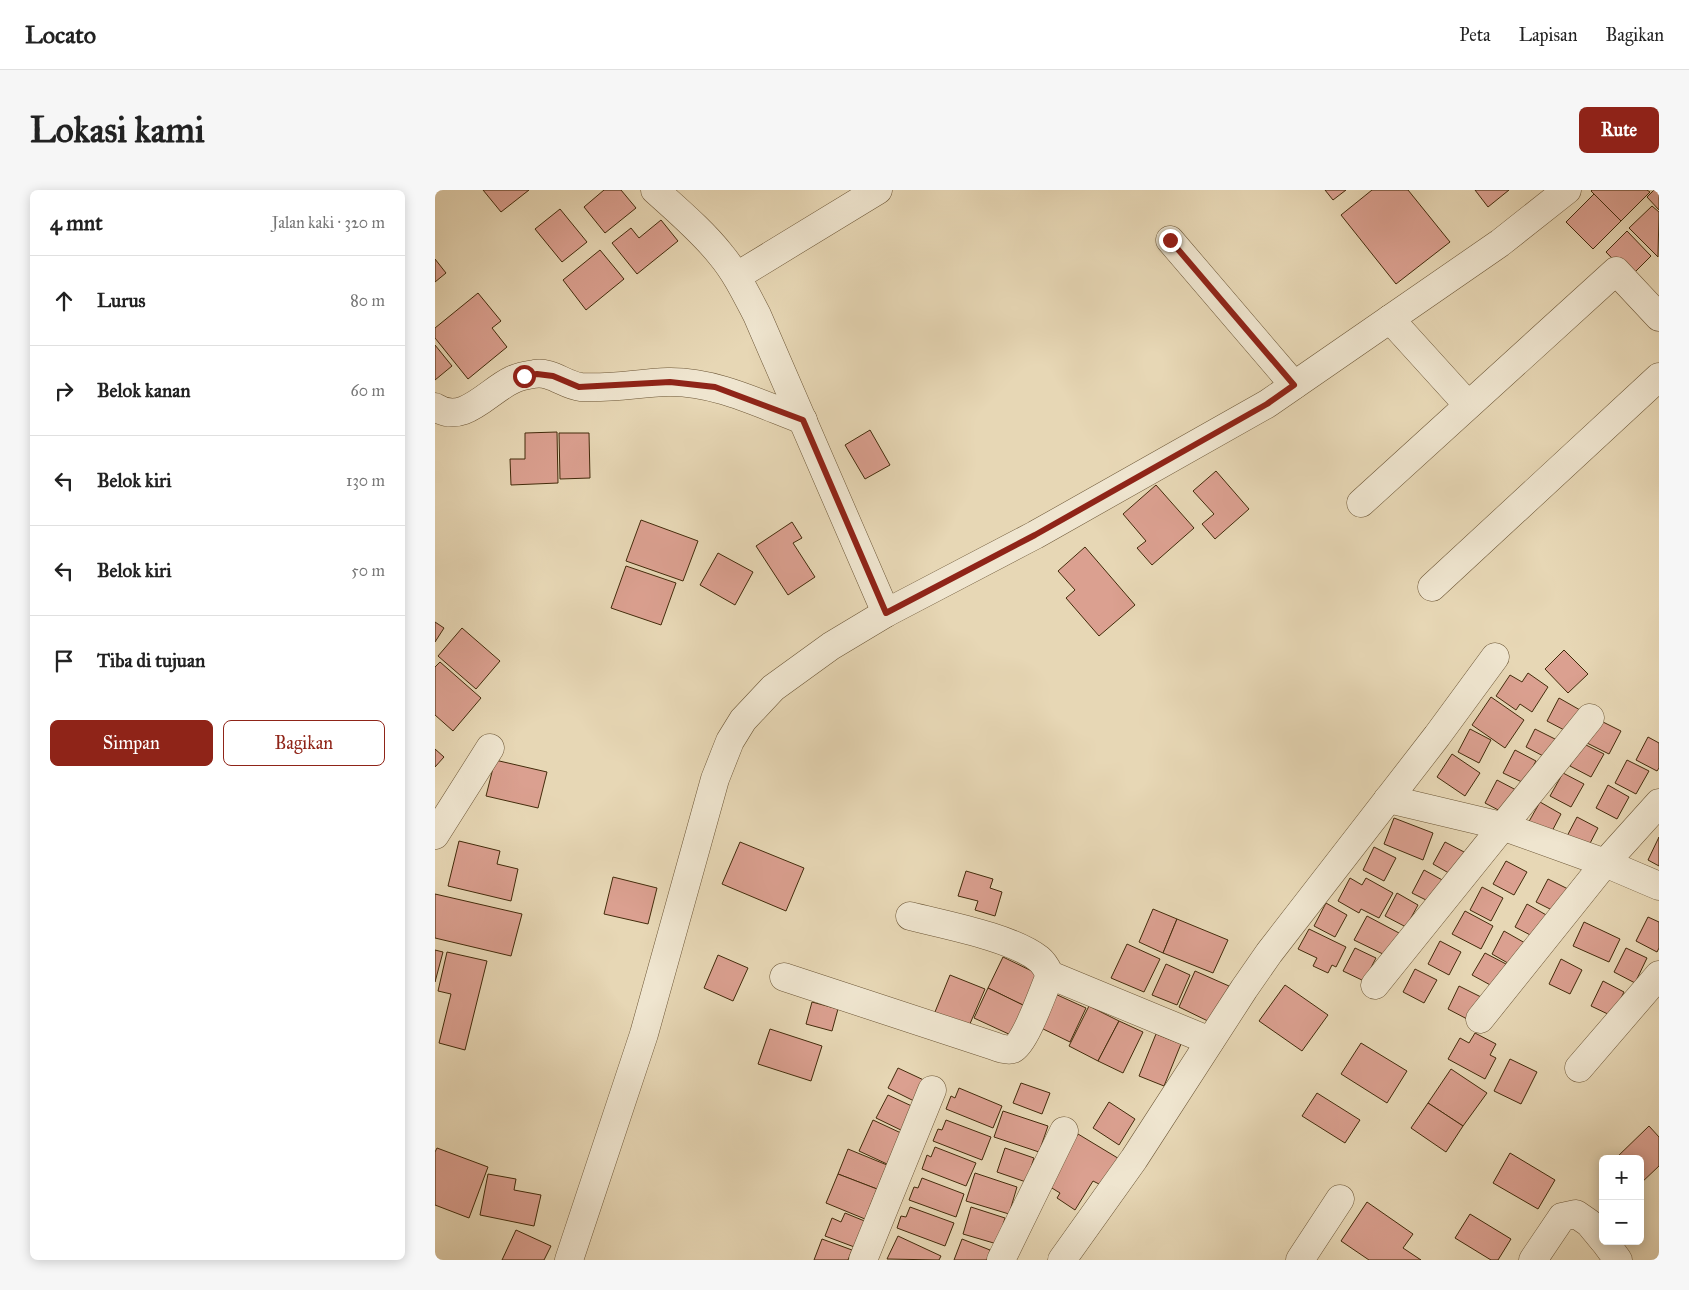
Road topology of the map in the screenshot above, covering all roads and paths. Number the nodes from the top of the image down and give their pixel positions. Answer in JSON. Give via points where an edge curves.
{"nodes":[{"id":1,"x":655,"y":190,"type":"edge"},
{"id":2,"x":879,"y":190,"type":"edge"},
{"id":3,"x":1567,"y":190,"type":"edge"},
{"id":4,"x":1170,"y":240,"type":"dead end"},
{"id":5,"x":737,"y":276,"type":"junction"},
{"id":6,"x":1659,"y":317,"type":"edge"},
{"id":7,"x":1390,"y":319,"type":"junction"},
{"id":8,"x":1659,"y":377,"type":"edge"},
{"id":9,"x":1294,"y":385,"type":"junction"},
{"id":10,"x":1468,"y":405,"type":"junction"},
{"id":11,"x":435,"y":407,"type":"edge"},
{"id":12,"x":803,"y":420,"type":"junction"},
{"id":13,"x":1361,"y":502,"type":"dead end"},
{"id":14,"x":1432,"y":587,"type":"dead end"},
{"id":15,"x":886,"y":613,"type":"junction"},
{"id":16,"x":1495,"y":657,"type":"dead end"},
{"id":17,"x":1590,"y":718,"type":"dead end"},
{"id":18,"x":490,"y":748,"type":"dead end"},
{"id":19,"x":1388,"y":799,"type":"junction"},
{"id":20,"x":1659,"y":803,"type":"edge"},
{"id":21,"x":1503,"y":826,"type":"junction"},
{"id":22,"x":435,"y":834,"type":"edge"},
{"id":23,"x":1605,"y":863,"type":"junction"},
{"id":24,"x":1659,"y":886,"type":"edge"},
{"id":25,"x":910,"y":916,"type":"dead end"},
{"id":26,"x":1050,"y":975,"type":"junction"},
{"id":27,"x":1659,"y":975,"type":"edge"},
{"id":28,"x":783,"y":977,"type":"dead end"},
{"id":29,"x":1375,"y":985,"type":"dead end"},
{"id":30,"x":1480,"y":1019,"type":"dead end"},
{"id":31,"x":1210,"y":1041,"type":"junction"},
{"id":32,"x":1579,"y":1068,"type":"dead end"},
{"id":33,"x":932,"y":1090,"type":"dead end"},
{"id":34,"x":1064,"y":1131,"type":"dead end"},
{"id":35,"x":1340,"y":1200,"type":"dead end"},
{"id":36,"x":1599,"y":1235,"type":"edge"},
{"id":37,"x":1607,"y":1245,"type":"edge"},
{"id":38,"x":569,"y":1260,"type":"edge"},
{"id":39,"x":863,"y":1260,"type":"edge"},
{"id":40,"x":1001,"y":1260,"type":"edge"},
{"id":41,"x":1062,"y":1260,"type":"edge"},
{"id":42,"x":1300,"y":1260,"type":"edge"},
{"id":43,"x":1533,"y":1260,"type":"edge"},
{"id":44,"x":1619,"y":1260,"type":"edge"}],
"edges":[{"from":1,"to":5,"type":"street","via":[[695,226]]},
{"from":2,"to":5,"type":"street"},
{"from":3,"to":7,"type":"street","via":[[1500,243]]},
{"from":4,"to":9,"type":"street"},
{"from":5,"to":12,"type":"street"},
{"from":6,"to":10,"type":"street","via":[[1616,271]]},
{"from":7,"to":9,"type":"street"},
{"from":7,"to":10,"type":"street"},
{"from":8,"to":14,"type":"street"},
{"from":9,"to":15,"type":"street","via":[[1259,409],[1052,526]]},
{"from":10,"to":13,"type":"street"},
{"from":11,"to":12,"type":"street","via":[[442,412],[455,413],[481,402],[511,380],[537,374],[553,376],[579,387],[670,382],[715,387]]},
{"from":12,"to":15,"type":"street"},
{"from":15,"to":38,"type":"street","via":[[831,646],[773,688],[743,720],[730,741],[715,779],[644,1034]]},
{"from":16,"to":19,"type":"street"},
{"from":17,"to":21,"type":"street"},
{"from":18,"to":22,"type":"street"},
{"from":19,"to":21,"type":"street"},
{"from":19,"to":31,"type":"street","via":[[1269,953]]},
{"from":20,"to":23,"type":"street"},
{"from":21,"to":23,"type":"street"},
{"from":21,"to":29,"type":"street"},
{"from":23,"to":24,"type":"street"},
{"from":23,"to":30,"type":"street"},
{"from":25,"to":26,"type":"street","via":[[990,936],[1021,949],[1039,959]]},
{"from":26,"to":28,"type":"street","via":[[1022,1041],[1008,1050]]},
{"from":26,"to":31,"type":"street"},
{"from":27,"to":32,"type":"street"},
{"from":31,"to":41,"type":"street","via":[[1135,1159]]},
{"from":33,"to":39,"type":"street"},
{"from":34,"to":40,"type":"street"},
{"from":35,"to":42,"type":"street"},
{"from":36,"to":43,"type":"street","via":[[1576,1214],[1562,1217]]},
{"from":37,"to":44,"type":"street"}]}
